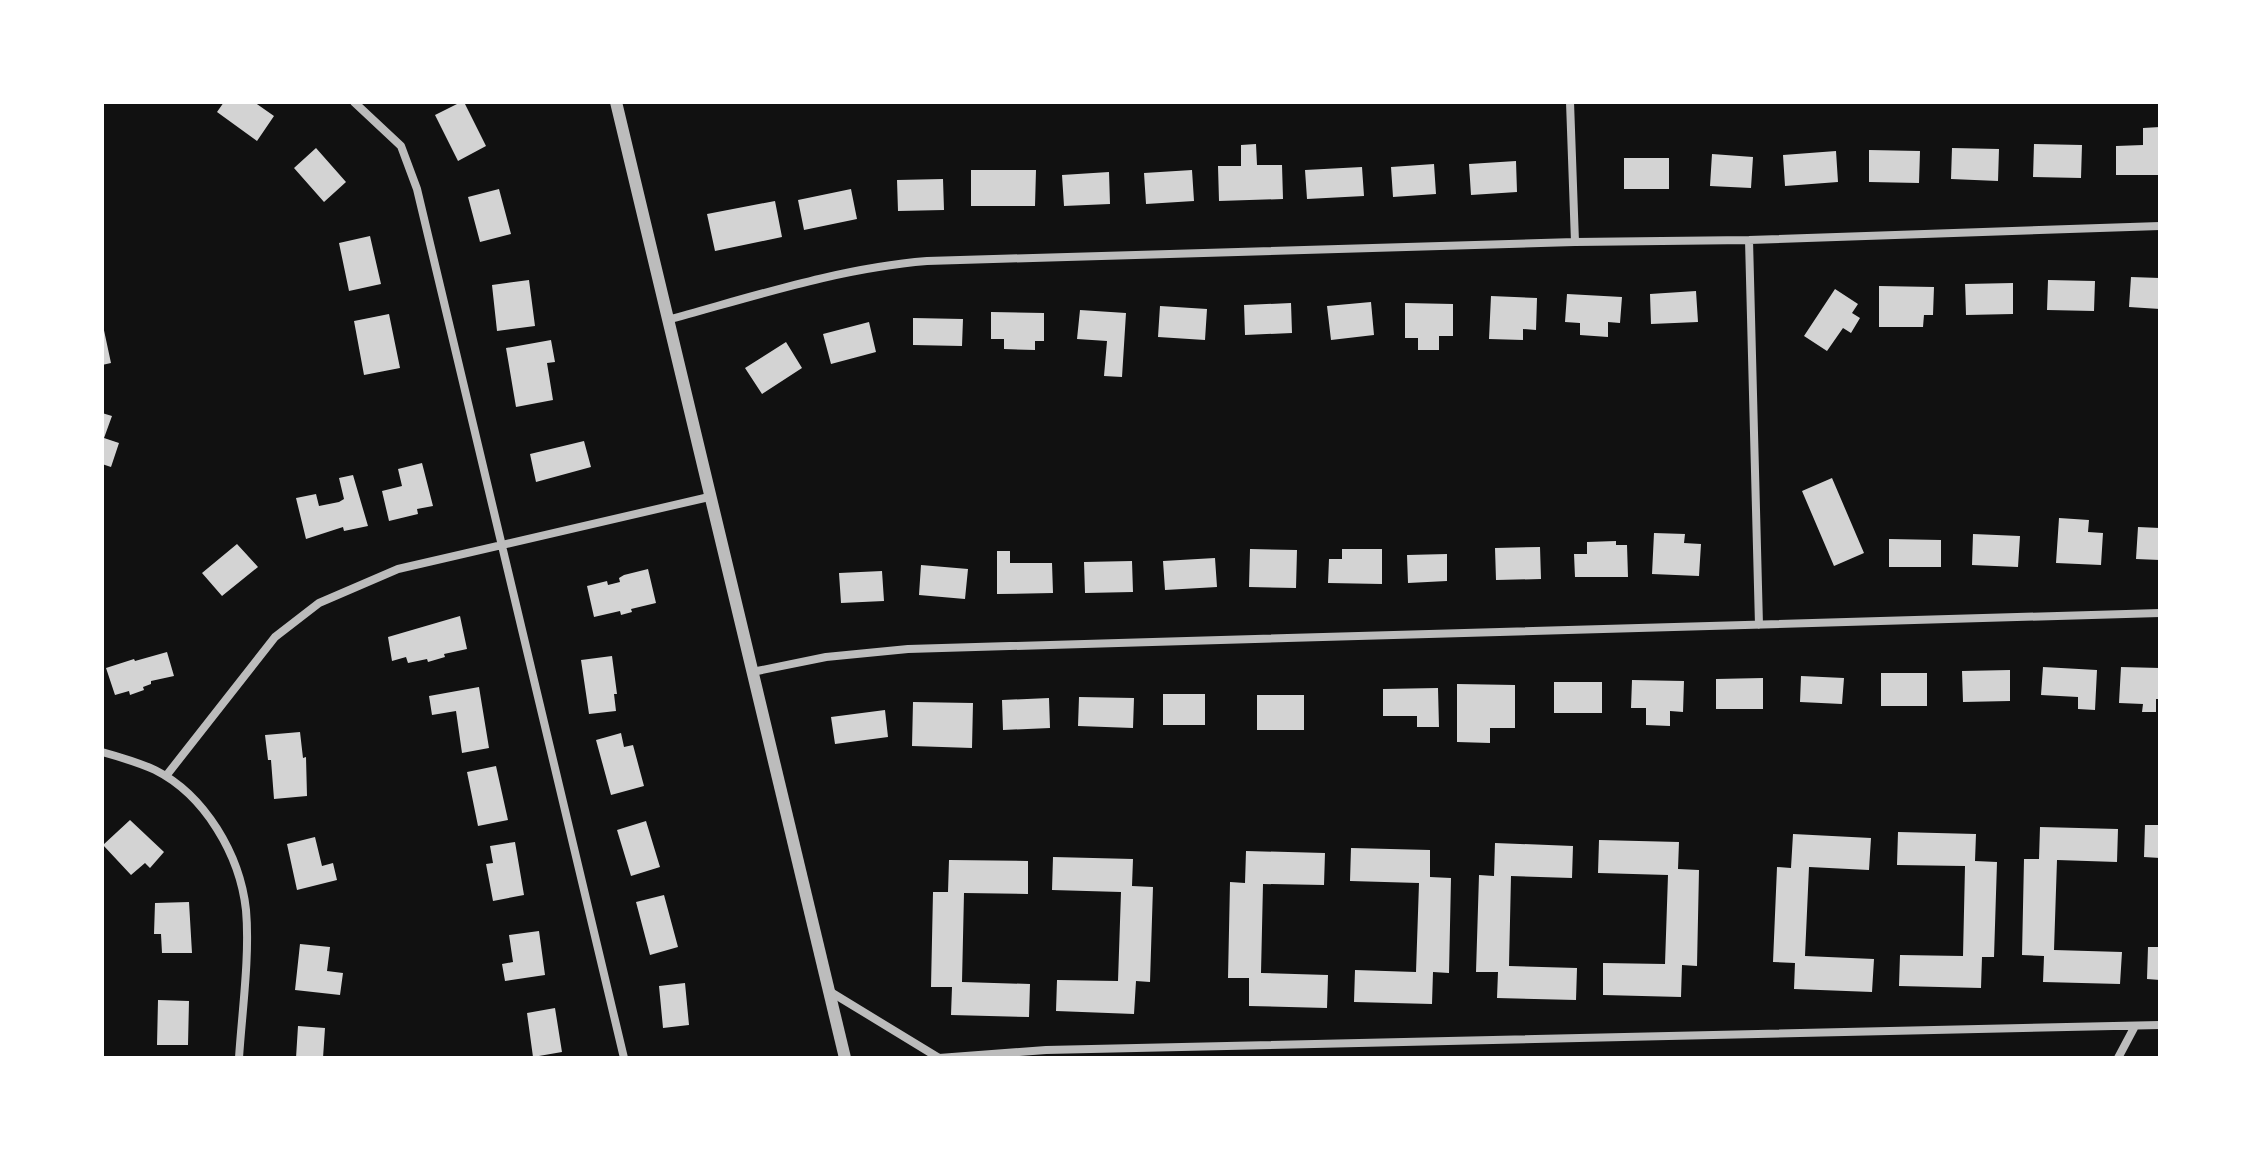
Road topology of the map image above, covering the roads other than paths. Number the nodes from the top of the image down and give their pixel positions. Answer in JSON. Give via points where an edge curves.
{"nodes":[{"id":1,"x":354,"y":102,"type":"edge"},
{"id":2,"x":616,"y":102,"type":"edge"},
{"id":3,"x":1570,"y":102,"type":"edge"},
{"id":4,"x":2160,"y":226,"type":"edge"},
{"id":5,"x":1749,"y":240,"type":"junction"},
{"id":6,"x":1575,"y":242,"type":"junction"},
{"id":7,"x":667,"y":320,"type":"junction"},
{"id":8,"x":709,"y":497,"type":"junction"},
{"id":9,"x":502,"y":545,"type":"junction"},
{"id":10,"x":2160,"y":613,"type":"edge"},
{"id":11,"x":1759,"y":625,"type":"junction"},
{"id":12,"x":752,"y":672,"type":"junction"},
{"id":13,"x":102,"y":752,"type":"edge"},
{"id":14,"x":166,"y":776,"type":"junction"},
{"id":15,"x":829,"y":991,"type":"junction"},
{"id":16,"x":2160,"y":1025,"type":"edge"},
{"id":17,"x":2135,"y":1026,"type":"junction"},
{"id":18,"x":239,"y":1058,"type":"edge"},
{"id":19,"x":624,"y":1058,"type":"edge"},
{"id":20,"x":845,"y":1058,"type":"edge"},
{"id":21,"x":939,"y":1058,"type":"edge"},
{"id":22,"x":2118,"y":1058,"type":"edge"}],
"edges":[{"from":1,"to":9,"type":"street","via":[[401,146],[417,189]]},
{"from":2,"to":7,"type":"street"},
{"from":3,"to":6,"type":"street"},
{"from":4,"to":5,"type":"street"},
{"from":5,"to":6,"type":"street"},
{"from":5,"to":11,"type":"street"},
{"from":6,"to":7,"type":"street","via":[[893,264]]},
{"from":7,"to":8,"type":"street"},
{"from":8,"to":9,"type":"street"},
{"from":8,"to":12,"type":"street"},
{"from":9,"to":14,"type":"street","via":[[398,569],[319,603],[275,637]]},
{"from":9,"to":19,"type":"street"},
{"from":10,"to":11,"type":"street"},
{"from":11,"to":12,"type":"street","via":[[908,649],[826,657]]},
{"from":12,"to":15,"type":"street"},
{"from":13,"to":14,"type":"street"},
{"from":14,"to":18,"type":"street","via":[[216,829],[239,878],[246,928]]},
{"from":15,"to":20,"type":"street"},
{"from":15,"to":21,"type":"street"},
{"from":16,"to":17,"type":"street"},
{"from":17,"to":21,"type":"street","via":[[1046,1050]]},
{"from":17,"to":22,"type":"street"}]}
